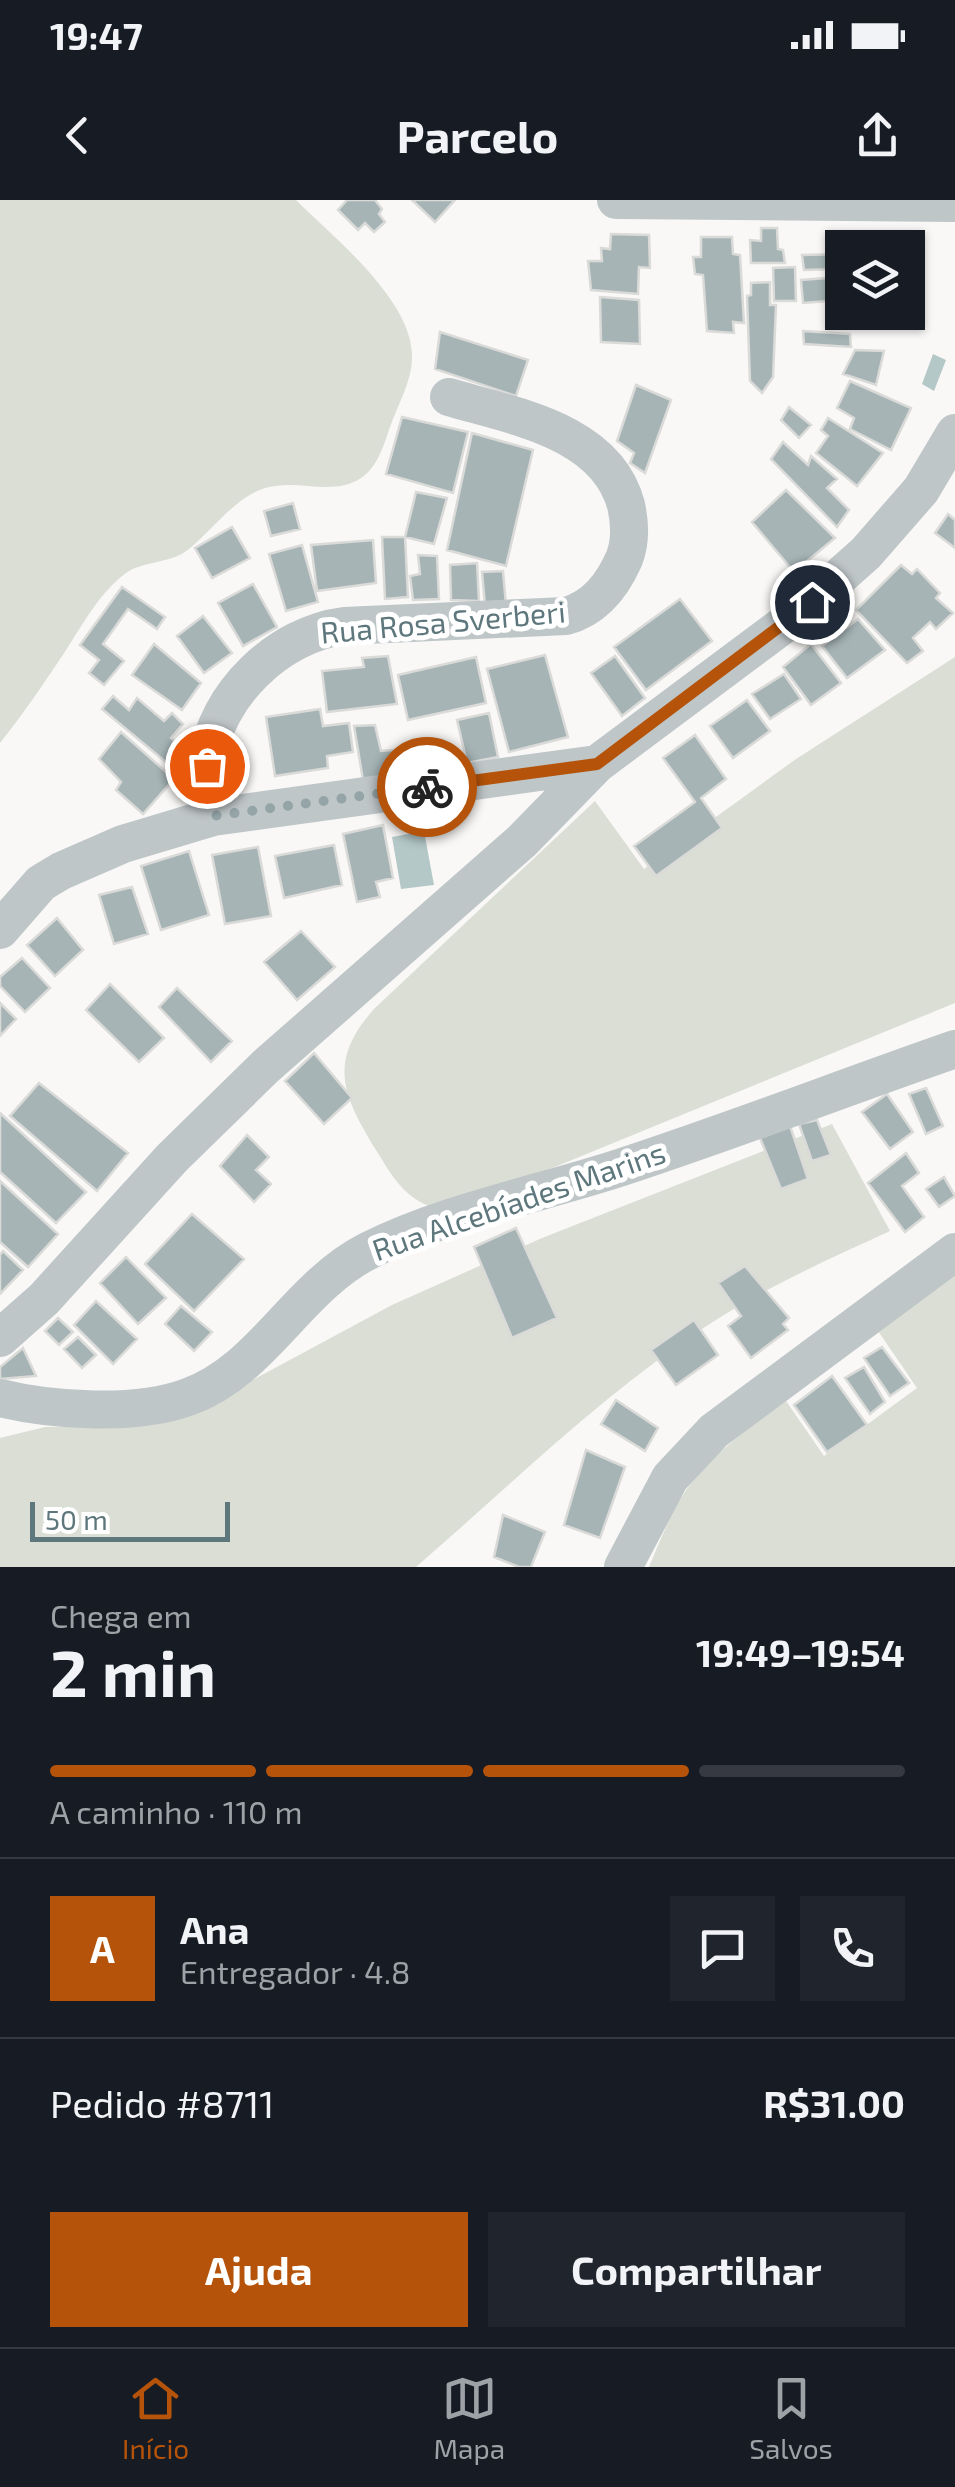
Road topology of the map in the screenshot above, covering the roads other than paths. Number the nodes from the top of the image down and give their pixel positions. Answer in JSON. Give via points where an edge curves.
{"nodes":[{"id":1,"x":616,"y":200,"type":"edge"},
{"id":2,"x":955,"y":203,"type":"edge"},
{"id":3,"x":449,"y":397,"type":"dead end"},
{"id":4,"x":955,"y":434,"type":"edge"},
{"id":5,"x":597,"y":764,"type":"junction"},
{"id":6,"x":213,"y":816,"type":"junction"},
{"id":7,"x":0,"y":930,"type":"edge"},
{"id":8,"x":955,"y":1049,"type":"edge"},
{"id":9,"x":955,"y":1252,"type":"edge"},
{"id":10,"x":0,"y":1338,"type":"edge"},
{"id":11,"x":0,"y":1398,"type":"edge"},
{"id":12,"x":623,"y":1567,"type":"edge"}],
"edges":[{"from":1,"to":2,"type":"street"},
{"from":3,"to":6,"type":"street","name":"Rua Rosa Sverberi","via":[[543,426],[606,468],[624,500],[629,539],[618,572],[597,600],[566,616],[344,626],[291,643],[250,678],[216,730],[207,766]]},
{"from":4,"to":5,"type":"street","via":[[922,490],[866,553],[794,617]]},
{"from":5,"to":6,"type":"street"},
{"from":5,"to":10,"type":"street","via":[[522,841],[265,1068]]},
{"from":6,"to":7,"type":"street","via":[[61,871]]},
{"from":8,"to":11,"type":"street","name":"Rua Alcebíades Marins","via":[[366,1252],[304,1298],[236,1371],[184,1399],[102,1408]]},
{"from":9,"to":12,"type":"street","via":[[714,1431],[670,1478]]}]}
